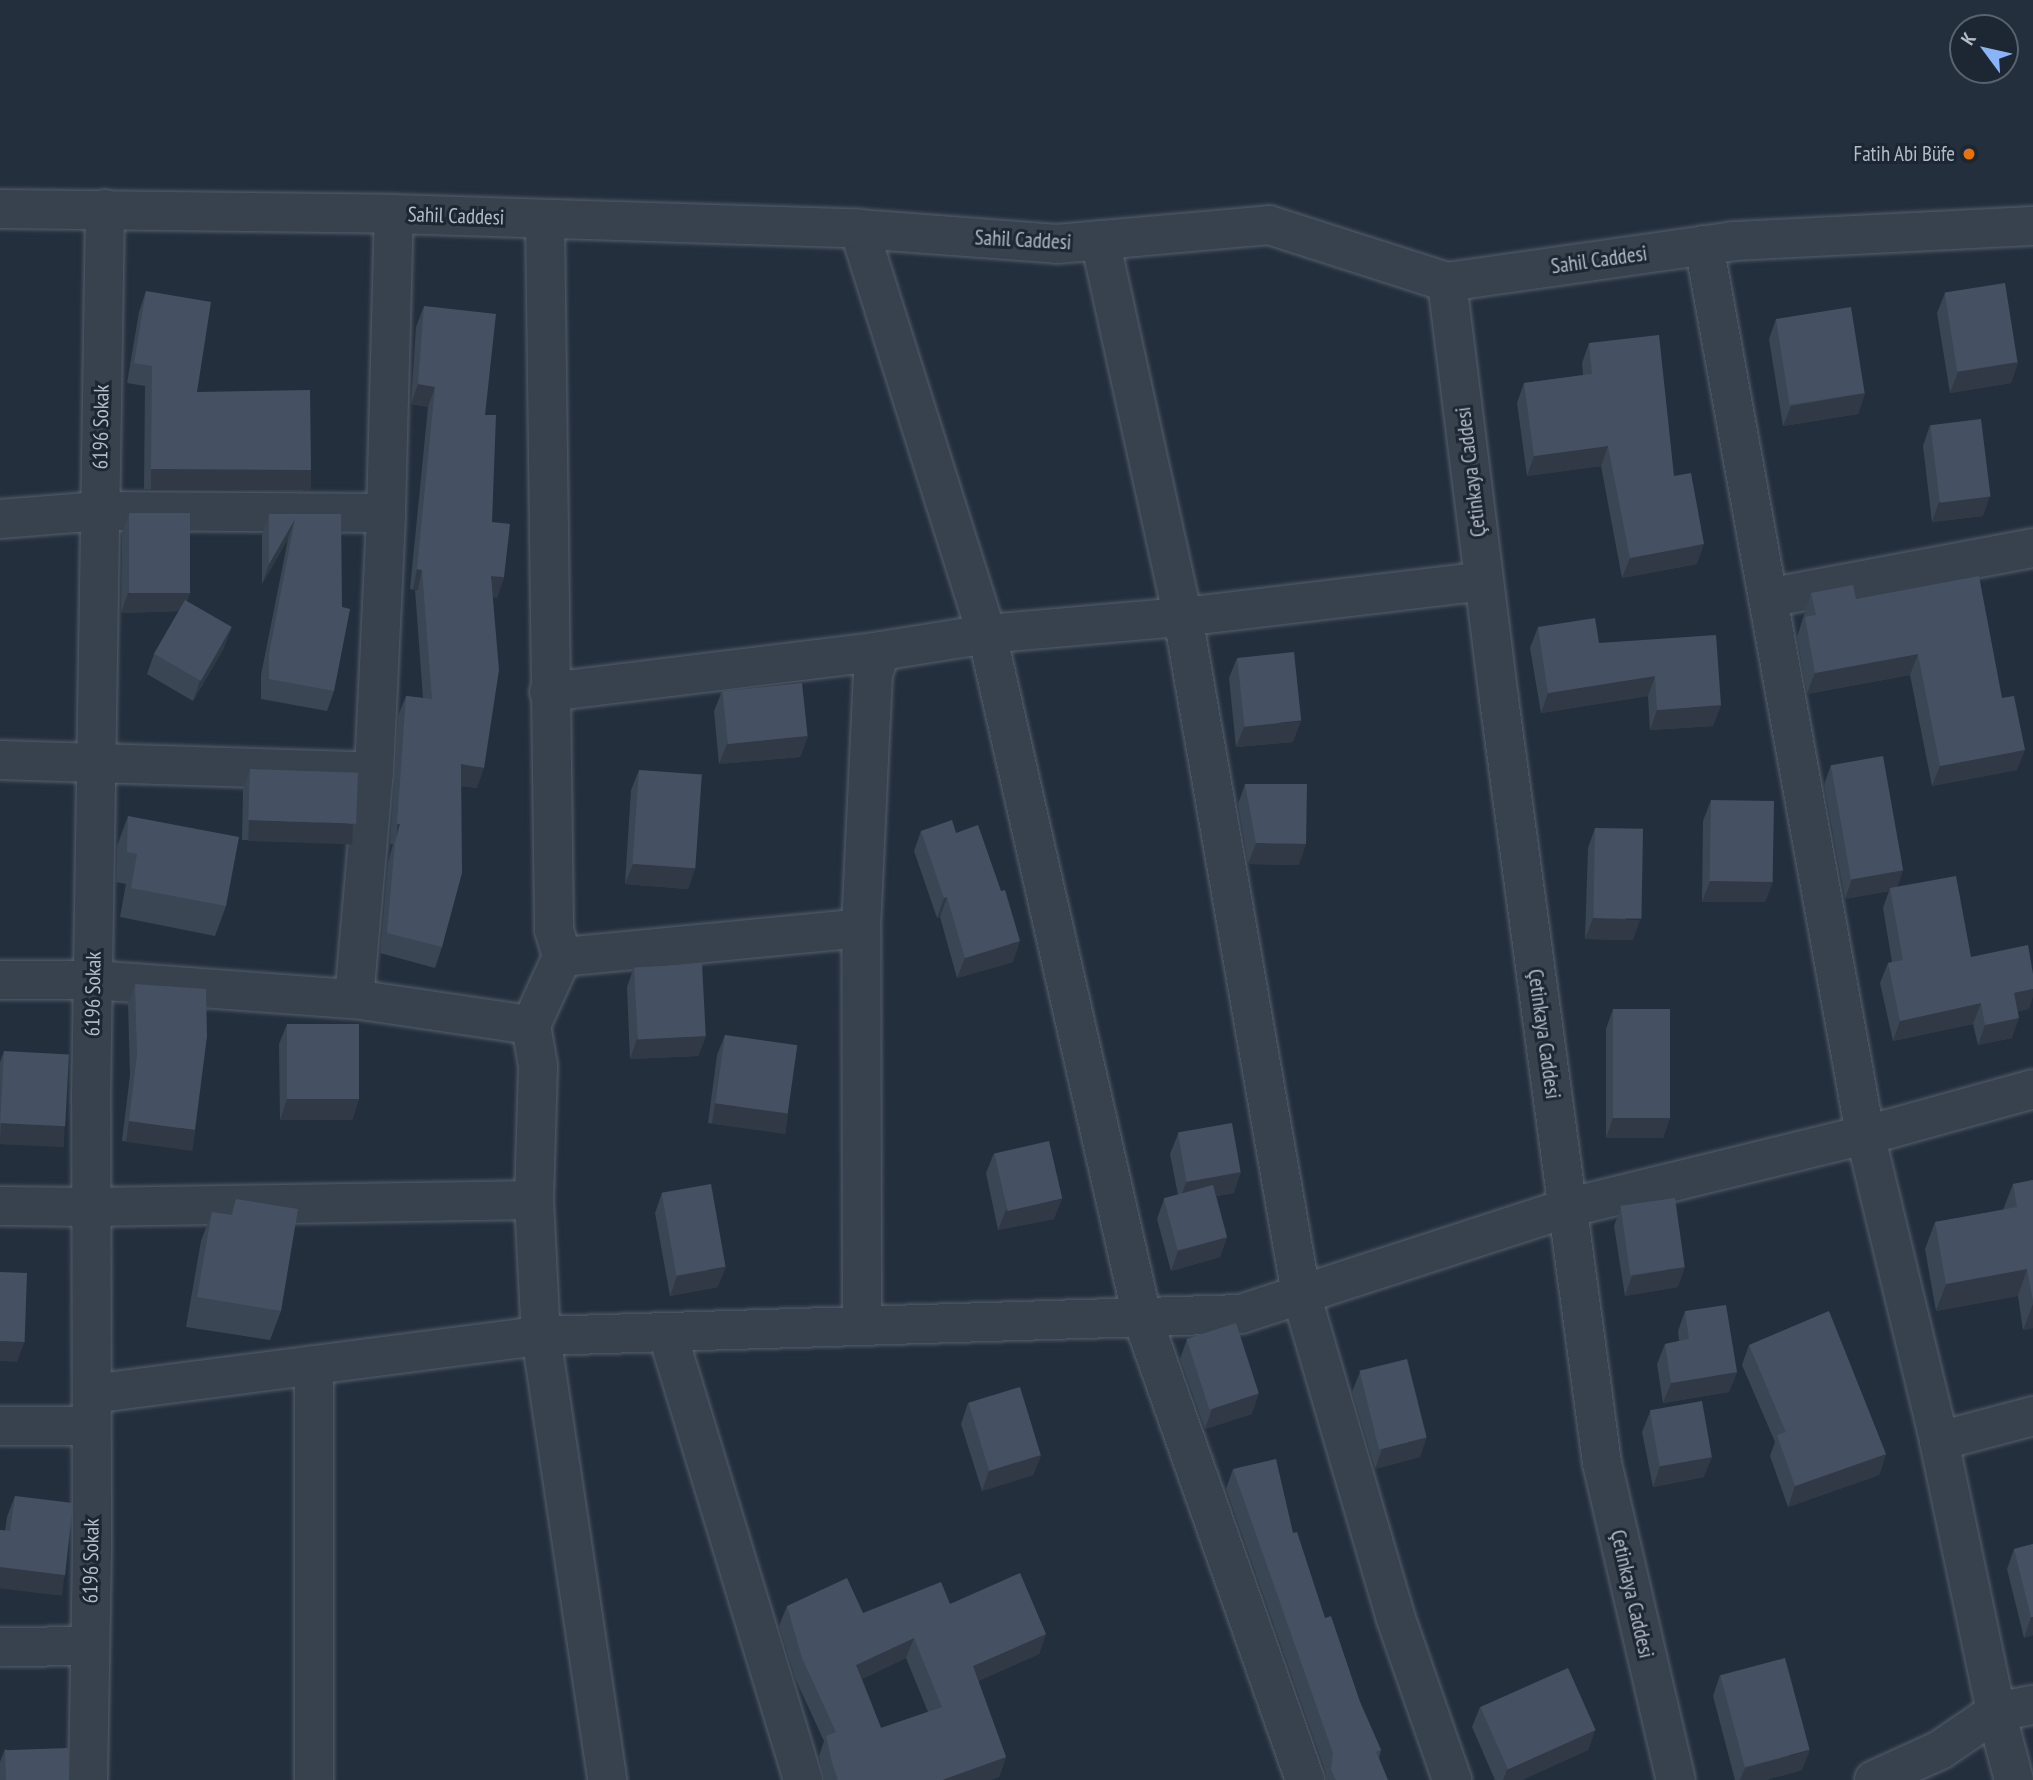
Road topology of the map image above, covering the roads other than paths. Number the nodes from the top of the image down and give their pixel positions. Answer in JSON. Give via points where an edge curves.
{"nodes":[{"id":1,"x":0,"y":209,"type":"edge"},
{"id":2,"x":104,"y":209,"type":"junction"},
{"id":3,"x":394,"y":214,"type":"junction"},
{"id":4,"x":545,"y":219,"type":"junction"},
{"id":5,"x":2033,"y":226,"type":"edge"},
{"id":6,"x":859,"y":229,"type":"junction"},
{"id":7,"x":1100,"y":240,"type":"junction"},
{"id":8,"x":1704,"y":245,"type":"junction"},
{"id":9,"x":1447,"y":282,"type":"junction"},
{"id":10,"x":100,"y":511,"type":"junction"},
{"id":11,"x":386,"y":513,"type":"junction"},
{"id":12,"x":0,"y":519,"type":"edge"},
{"id":13,"x":2033,"y":548,"type":"edge"},
{"id":14,"x":1484,"y":581,"type":"junction"},
{"id":15,"x":1768,"y":598,"type":"junction"},
{"id":16,"x":1183,"y":617,"type":"junction"},
{"id":17,"x":986,"y":634,"type":"junction"},
{"id":18,"x":881,"y":651,"type":"junction"},
{"id":19,"x":550,"y":692,"type":"junction"},
{"id":20,"x":0,"y":760,"type":"edge"},
{"id":21,"x":96,"y":764,"type":"junction"},
{"id":22,"x":374,"y":772,"type":"junction"},
{"id":23,"x":861,"y":928,"type":"junction"},
{"id":24,"x":562,"y":957,"type":"junction"},
{"id":25,"x":0,"y":980,"type":"edge"},
{"id":26,"x":93,"y":980,"type":"junction"},
{"id":27,"x":354,"y":999,"type":"junction"},
{"id":28,"x":531,"y":1025,"type":"junction"},
{"id":29,"x":2033,"y":1089,"type":"edge"},
{"id":30,"x":1865,"y":1135,"type":"junction"},
{"id":31,"x":534,"y":1200,"type":"junction"},
{"id":32,"x":0,"y":1206,"type":"edge"},
{"id":33,"x":92,"y":1207,"type":"junction"},
{"id":34,"x":1567,"y":1208,"type":"junction"},
{"id":35,"x":1301,"y":1294,"type":"junction"},
{"id":36,"x":1142,"y":1317,"type":"junction"},
{"id":37,"x":862,"y":1325,"type":"junction"},
{"id":38,"x":667,"y":1332,"type":"junction"},
{"id":39,"x":541,"y":1336,"type":"junction"},
{"id":40,"x":314,"y":1365,"type":"junction"},
{"id":41,"x":92,"y":1410,"type":"junction"},
{"id":42,"x":2033,"y":1416,"type":"edge"},
{"id":43,"x":0,"y":1426,"type":"edge"},
{"id":44,"x":1939,"y":1441,"type":"junction"},
{"id":45,"x":90,"y":1646,"type":"junction"},
{"id":46,"x":0,"y":1647,"type":"edge"},
{"id":47,"x":2033,"y":1705,"type":"edge"},
{"id":48,"x":1996,"y":1712,"type":"junction"},
{"id":49,"x":88,"y":1780,"type":"edge"},
{"id":50,"x":314,"y":1780,"type":"edge"},
{"id":51,"x":607,"y":1780,"type":"edge"},
{"id":52,"x":803,"y":1780,"type":"edge"},
{"id":53,"x":1305,"y":1780,"type":"edge"},
{"id":54,"x":1452,"y":1780,"type":"edge"},
{"id":55,"x":1676,"y":1780,"type":"edge"},
{"id":56,"x":1874,"y":1780,"type":"edge"},
{"id":57,"x":2014,"y":1780,"type":"edge"}],
"edges":[{"from":1,"to":2,"type":"street","name":"Sahil Caddesi"},
{"from":2,"to":3,"type":"street","name":"Sahil Caddesi"},
{"from":2,"to":10,"type":"street","name":"6196 Sokak"},
{"from":3,"to":4,"type":"street","name":"Sahil Caddesi"},
{"from":3,"to":11,"type":"street"},
{"from":4,"to":6,"type":"street","name":"Sahil Caddesi"},
{"from":4,"to":19,"type":"street"},
{"from":5,"to":8,"type":"street","name":"Sahil Caddesi"},
{"from":6,"to":7,"type":"street","name":"Sahil Caddesi","via":[[1057,244]]},
{"from":6,"to":17,"type":"street"},
{"from":7,"to":9,"type":"street","name":"Sahil Caddesi","via":[[1269,225]]},
{"from":7,"to":16,"type":"street"},
{"from":8,"to":9,"type":"street","name":"Sahil Caddesi"},
{"from":8,"to":15,"type":"street"},
{"from":9,"to":14,"type":"street","name":"Çetinkaya Caddesi"},
{"from":10,"to":11,"type":"street"},
{"from":10,"to":12,"type":"street"},
{"from":10,"to":21,"type":"street","name":"6196 Sokak"},
{"from":11,"to":22,"type":"street"},
{"from":13,"to":15,"type":"street"},
{"from":14,"to":16,"type":"street"},
{"from":14,"to":34,"type":"street","name":"Çetinkaya Caddesi"},
{"from":15,"to":30,"type":"street"},
{"from":16,"to":17,"type":"street"},
{"from":16,"to":35,"type":"street"},
{"from":17,"to":18,"type":"street"},
{"from":17,"to":36,"type":"street"},
{"from":18,"to":19,"type":"street"},
{"from":18,"to":23,"type":"street","via":[[873,674]]},
{"from":19,"to":24,"type":"street","via":[[554,930]]},
{"from":20,"to":21,"type":"street"},
{"from":21,"to":22,"type":"street"},
{"from":21,"to":26,"type":"street","name":"6196 Sokak"},
{"from":22,"to":27,"type":"street"},
{"from":23,"to":24,"type":"street"},
{"from":23,"to":37,"type":"street"},
{"from":24,"to":28,"type":"street"},
{"from":25,"to":26,"type":"street"},
{"from":26,"to":27,"type":"street"},
{"from":26,"to":33,"type":"street","name":"6196 Sokak"},
{"from":27,"to":28,"type":"street"},
{"from":28,"to":31,"type":"street","via":[[537,1066]]},
{"from":29,"to":30,"type":"street"},
{"from":30,"to":34,"type":"street"},
{"from":30,"to":44,"type":"street"},
{"from":31,"to":33,"type":"street"},
{"from":31,"to":39,"type":"street"},
{"from":32,"to":33,"type":"street"},
{"from":33,"to":41,"type":"street","name":"6196 Sokak"},
{"from":34,"to":35,"type":"street"},
{"from":34,"to":55,"type":"street","name":"Çetinkaya Caddesi","via":[[1602,1463]]},
{"from":35,"to":36,"type":"street","via":[[1241,1314]]},
{"from":35,"to":54,"type":"street","via":[[1395,1616]]},
{"from":36,"to":37,"type":"street"},
{"from":36,"to":53,"type":"street"},
{"from":37,"to":38,"type":"street"},
{"from":38,"to":39,"type":"street"},
{"from":38,"to":52,"type":"street"},
{"from":39,"to":40,"type":"street"},
{"from":39,"to":51,"type":"street"},
{"from":40,"to":41,"type":"street"},
{"from":40,"to":50,"type":"street"},
{"from":41,"to":43,"type":"street"},
{"from":41,"to":45,"type":"street","name":"6196 Sokak"},
{"from":42,"to":44,"type":"street"},
{"from":44,"to":48,"type":"street"},
{"from":45,"to":46,"type":"street"},
{"from":45,"to":49,"type":"street","name":"6196 Sokak"},
{"from":47,"to":48,"type":"street"},
{"from":48,"to":56,"type":"street","via":[[1940,1751]]},
{"from":48,"to":57,"type":"street"}]}
